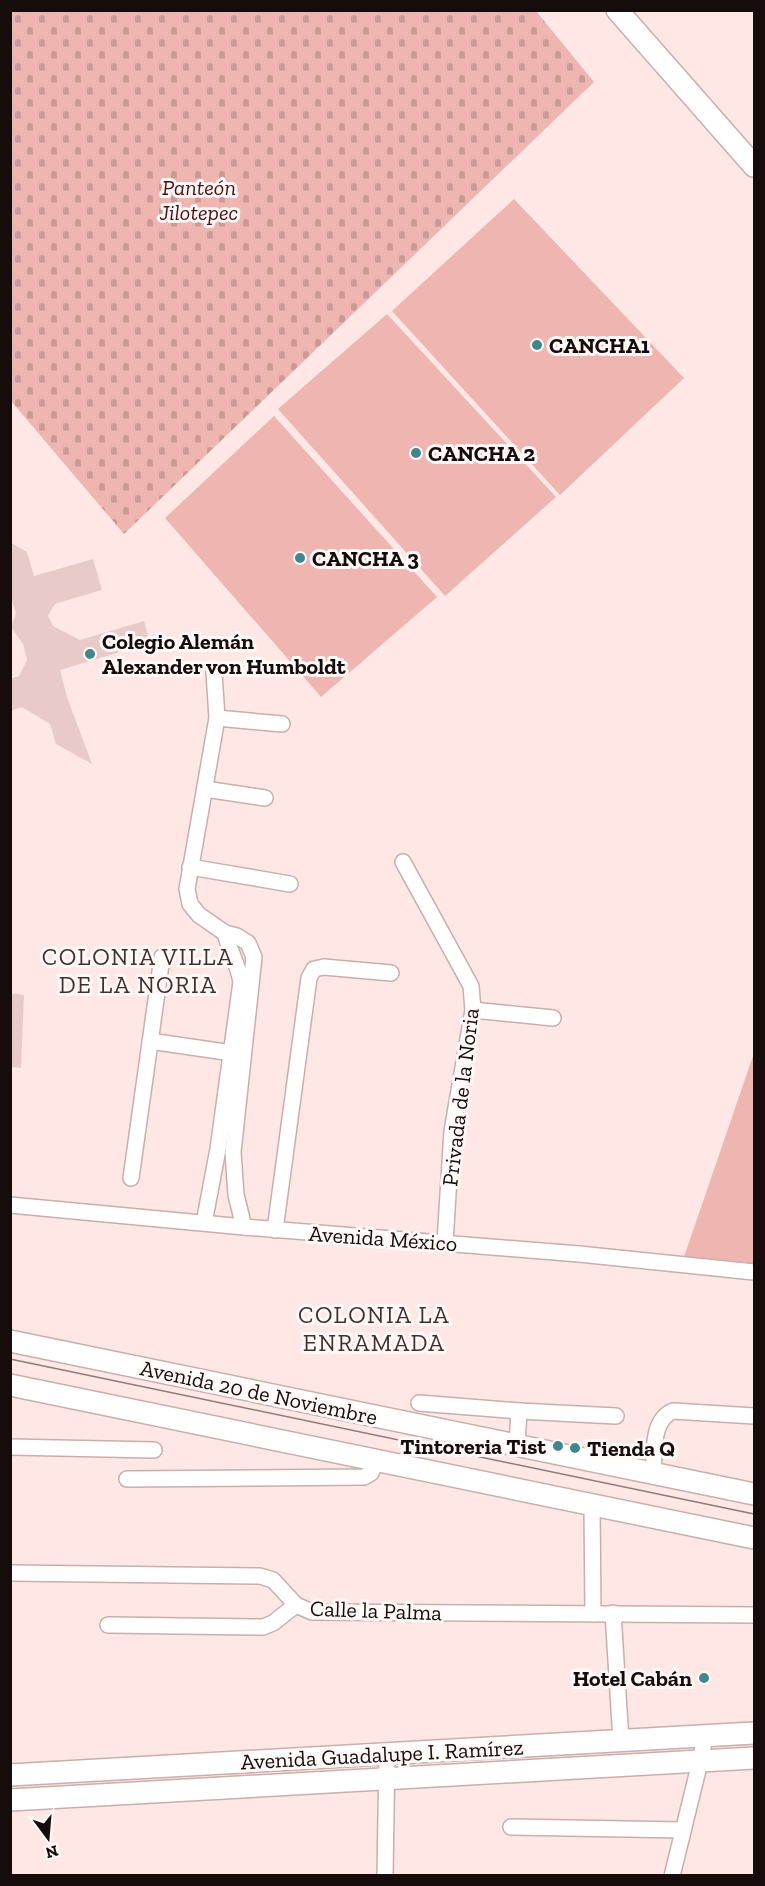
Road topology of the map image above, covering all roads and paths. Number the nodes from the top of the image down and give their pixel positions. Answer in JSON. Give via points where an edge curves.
{"nodes":[{"id":1,"x":617,"y":10,"type":"edge"},
{"id":2,"x":754,"y":166,"type":"edge"},
{"id":3,"x":214,"y":673,"type":"dead end"},
{"id":4,"x":217,"y":718,"type":"junction"},
{"id":5,"x":282,"y":724,"type":"dead end"},
{"id":6,"x":205,"y":789,"type":"junction"},
{"id":7,"x":265,"y":798,"type":"dead end"},
{"id":8,"x":403,"y":862,"type":"dead end"},
{"id":9,"x":190,"y":867,"type":"junction"},
{"id":10,"x":290,"y":884,"type":"dead end"},
{"id":11,"x":162,"y":957,"type":"dead end"},
{"id":12,"x":391,"y":973,"type":"dead end"},
{"id":13,"x":473,"y":1010,"type":"junction"},
{"id":14,"x":553,"y":1018,"type":"dead end"},
{"id":15,"x":241,"y":1021,"type":"junction"},
{"id":16,"x":150,"y":1041,"type":"junction"},
{"id":17,"x":232,"y":1053,"type":"junction"},
{"id":18,"x":233,"y":1094,"type":"junction"},
{"id":19,"x":218,"y":1149,"type":"junction"},
{"id":20,"x":233,"y":1152,"type":"junction"},
{"id":21,"x":131,"y":1178,"type":"dead end"},
{"id":22,"x":10,"y":1205,"type":"edge"},
{"id":23,"x":204,"y":1223,"type":"junction"},
{"id":24,"x":244,"y":1227,"type":"junction"},
{"id":25,"x":275,"y":1230,"type":"junction"},
{"id":26,"x":446,"y":1242,"type":"junction"},
{"id":27,"x":754,"y":1272,"type":"edge"},
{"id":28,"x":10,"y":1341,"type":"edge"},
{"id":29,"x":10,"y":1385,"type":"edge"},
{"id":30,"x":419,"y":1403,"type":"dead end"},
{"id":31,"x":519,"y":1411,"type":"junction"},
{"id":32,"x":616,"y":1416,"type":"dead end"},
{"id":33,"x":754,"y":1416,"type":"edge"},
{"id":34,"x":517,"y":1445,"type":"junction"},
{"id":35,"x":10,"y":1447,"type":"edge"},
{"id":36,"x":154,"y":1450,"type":"dead end"},
{"id":37,"x":376,"y":1461,"type":"junction"},
{"id":38,"x":653,"y":1473,"type":"junction"},
{"id":39,"x":127,"y":1479,"type":"dead end"},
{"id":40,"x":754,"y":1494,"type":"edge"},
{"id":41,"x":592,"y":1506,"type":"junction"},
{"id":42,"x":754,"y":1538,"type":"edge"},
{"id":43,"x":10,"y":1573,"type":"edge"},
{"id":44,"x":296,"y":1605,"type":"junction"},
{"id":45,"x":613,"y":1613,"type":"junction"},
{"id":46,"x":593,"y":1614,"type":"junction"},
{"id":47,"x":754,"y":1615,"type":"edge"},
{"id":48,"x":108,"y":1625,"type":"dead end"},
{"id":49,"x":754,"y":1733,"type":"edge"},
{"id":50,"x":705,"y":1737,"type":"junction"},
{"id":51,"x":621,"y":1741,"type":"junction"},
{"id":52,"x":387,"y":1753,"type":"junction"},
{"id":53,"x":754,"y":1758,"type":"edge"},
{"id":54,"x":700,"y":1762,"type":"junction"},
{"id":55,"x":10,"y":1775,"type":"edge"},
{"id":56,"x":387,"y":1780,"type":"junction"},
{"id":57,"x":10,"y":1800,"type":"edge"},
{"id":58,"x":511,"y":1827,"type":"dead end"},
{"id":59,"x":683,"y":1830,"type":"junction"},
{"id":60,"x":385,"y":1875,"type":"edge"},
{"id":61,"x":672,"y":1875,"type":"edge"}],
"edges":[{"from":1,"to":2,"type":"main road"},
{"from":3,"to":4,"type":"street"},
{"from":4,"to":5,"type":"street"},
{"from":4,"to":6,"type":"street"},
{"from":6,"to":7,"type":"street"},
{"from":6,"to":9,"type":"street"},
{"from":8,"to":13,"type":"street","name":"Privada de la Noria","via":[[471,986]]},
{"from":9,"to":10,"type":"street"},
{"from":9,"to":15,"type":"street","via":[[189,904],[225,933],[248,943],[254,957]]},
{"from":11,"to":16,"type":"street"},
{"from":12,"to":25,"type":"street","via":[[324,967],[314,969],[309,978]]},
{"from":13,"to":14,"type":"street"},
{"from":13,"to":26,"type":"street","name":"Privada de la Noria","via":[[452,1131]]},
{"from":15,"to":17,"type":"street"},
{"from":15,"to":18,"type":"street"},
{"from":16,"to":17,"type":"street"},
{"from":16,"to":21,"type":"street"},
{"from":17,"to":18,"type":"street"},
{"from":18,"to":19,"type":"street"},
{"from":18,"to":20,"type":"street"},
{"from":19,"to":20,"type":"street"},
{"from":19,"to":23,"type":"street"},
{"from":20,"to":24,"type":"street","via":[[236,1195]]},
{"from":22,"to":23,"type":"street","name":"Avenida México"},
{"from":23,"to":24,"type":"street","name":"Avenida México"},
{"from":24,"to":25,"type":"street","name":"Avenida México"},
{"from":25,"to":26,"type":"street","name":"Avenida México"},
{"from":26,"to":27,"type":"street","name":"Avenida México"},
{"from":28,"to":34,"type":"main road","name":"Avenida 20 de Noviembre"},
{"from":29,"to":37,"type":"main road","name":"Avenida 20 de Noviembre"},
{"from":30,"to":31,"type":"street"},
{"from":31,"to":32,"type":"street"},
{"from":31,"to":34,"type":"street"},
{"from":33,"to":38,"type":"street","via":[[673,1411],[664,1414],[658,1425]]},
{"from":34,"to":38,"type":"main road","name":"Avenida 20 de Noviembre"},
{"from":35,"to":36,"type":"street"},
{"from":37,"to":39,"type":"street","via":[[371,1473],[364,1477]]},
{"from":37,"to":41,"type":"main road","name":"Avenida 20 de Noviembre"},
{"from":38,"to":40,"type":"main road","name":"Avenida 20 de Noviembre"},
{"from":41,"to":42,"type":"main road","name":"Avenida 20 de Noviembre"},
{"from":41,"to":46,"type":"street"},
{"from":43,"to":44,"type":"street","name":"Calle la Palma","via":[[260,1576],[273,1580]]},
{"from":44,"to":46,"type":"street","name":"Calle la Palma","via":[[312,1611]]},
{"from":44,"to":48,"type":"street","via":[[263,1627]]},
{"from":45,"to":46,"type":"street","name":"Calle la Palma"},
{"from":45,"to":47,"type":"street","name":"Calle la Palma"},
{"from":45,"to":51,"type":"street"},
{"from":49,"to":50,"type":"main road","name":"Avenida Guadalupe I. Ramírez"},
{"from":50,"to":51,"type":"main road","name":"Avenida Guadalupe I. Ramírez"},
{"from":50,"to":54,"type":"street"},
{"from":51,"to":52,"type":"main road","name":"Avenida Guadalupe I. Ramírez"},
{"from":52,"to":55,"type":"main road","name":"Avenida Guadalupe I. Ramírez"},
{"from":52,"to":56,"type":"street"},
{"from":53,"to":54,"type":"main road","name":"Avenida Guadalupe I. Ramírez"},
{"from":54,"to":56,"type":"main road","name":"Avenida Guadalupe I. Ramírez"},
{"from":54,"to":59,"type":"street"},
{"from":56,"to":57,"type":"main road","name":"Avenida Guadalupe I. Ramírez"},
{"from":56,"to":60,"type":"street"},
{"from":58,"to":59,"type":"street"},
{"from":59,"to":61,"type":"street"}]}
